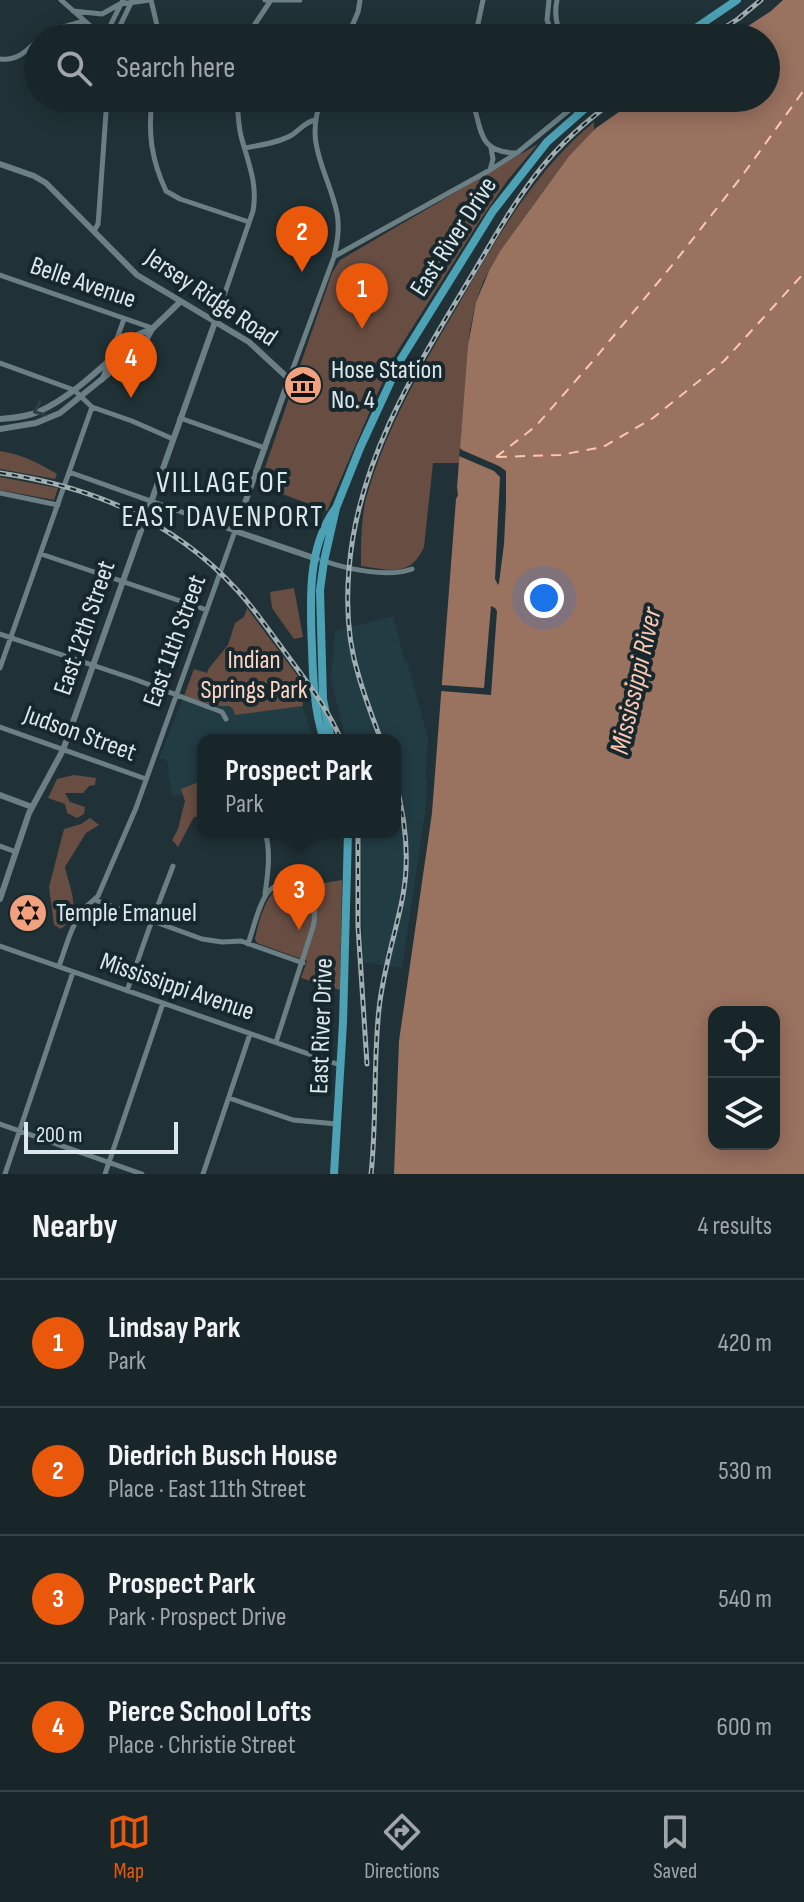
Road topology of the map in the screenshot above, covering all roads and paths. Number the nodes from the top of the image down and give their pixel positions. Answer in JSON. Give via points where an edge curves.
{"nodes":[{"id":1,"x":61,"y":0,"type":"edge"},
{"id":2,"x":150,"y":0,"type":"edge"},
{"id":3,"x":268,"y":0,"type":"edge"},
{"id":4,"x":300,"y":0,"type":"edge"},
{"id":5,"x":360,"y":0,"type":"edge"},
{"id":6,"x":549,"y":0,"type":"edge"},
{"id":7,"x":557,"y":0,"type":"edge"},
{"id":8,"x":737,"y":0,"type":"edge"},
{"id":9,"x":132,"y":1,"type":"edge"},
{"id":10,"x":482,"y":1,"type":"edge"},
{"id":11,"x":122,"y":2,"type":"edge"},
{"id":12,"x":73,"y":11,"type":"junction"},
{"id":13,"x":85,"y":20,"type":"junction"},
{"id":14,"x":72,"y":24,"type":"edge"},
{"id":15,"x":89,"y":24,"type":"edge"},
{"id":16,"x":111,"y":24,"type":"edge"},
{"id":17,"x":121,"y":24,"type":"edge"},
{"id":18,"x":156,"y":24,"type":"edge"},
{"id":19,"x":255,"y":24,"type":"edge"},
{"id":20,"x":353,"y":24,"type":"edge"},
{"id":21,"x":478,"y":24,"type":"edge"},
{"id":22,"x":549,"y":24,"type":"edge"},
{"id":23,"x":557,"y":24,"type":"edge"},
{"id":24,"x":702,"y":24,"type":"edge"},
{"id":25,"x":24,"y":52,"type":"edge"},
{"id":26,"x":0,"y":59,"type":"edge"},
{"id":27,"x":106,"y":112,"type":"edge"},
{"id":28,"x":151,"y":112,"type":"edge"},
{"id":29,"x":238,"y":112,"type":"edge"},
{"id":30,"x":318,"y":112,"type":"edge"},
{"id":31,"x":475,"y":112,"type":"edge"},
{"id":32,"x":568,"y":112,"type":"edge"},
{"id":33,"x":570,"y":112,"type":"edge"},
{"id":34,"x":315,"y":120,"type":"junction"},
{"id":35,"x":490,"y":147,"type":"junction"},
{"id":36,"x":245,"y":148,"type":"junction"},
{"id":37,"x":517,"y":153,"type":"junction"},
{"id":38,"x":0,"y":164,"type":"edge"},
{"id":39,"x":490,"y":170,"type":"junction"},
{"id":40,"x":249,"y":222,"type":"junction"},
{"id":41,"x":94,"y":231,"type":"junction"},
{"id":42,"x":334,"y":257,"type":"junction"},
{"id":43,"x":0,"y":275,"type":"edge"},
{"id":44,"x":180,"y":302,"type":"junction"},
{"id":45,"x":124,"y":319,"type":"junction"},
{"id":46,"x":215,"y":322,"type":"junction"},
{"id":47,"x":152,"y":329,"type":"junction"},
{"id":48,"x":109,"y":359,"type":"junction"},
{"id":49,"x":0,"y":363,"type":"edge"},
{"id":50,"x":289,"y":379,"type":"junction"},
{"id":51,"x":102,"y":381,"type":"junction"},
{"id":52,"x":74,"y":390,"type":"junction"},
{"id":53,"x":82,"y":396,"type":"junction"},
{"id":54,"x":92,"y":407,"type":"junction"},
{"id":55,"x":180,"y":418,"type":"junction"},
{"id":56,"x":0,"y":419,"type":"edge"},
{"id":57,"x":0,"y":429,"type":"edge"},
{"id":58,"x":173,"y":439,"type":"junction"},
{"id":59,"x":265,"y":448,"type":"junction"},
{"id":60,"x":69,"y":474,"type":"junction"},
{"id":61,"x":0,"y":493,"type":"edge"},
{"id":62,"x":150,"y":502,"type":"junction"},
{"id":63,"x":58,"y":503,"type":"junction"},
{"id":64,"x":235,"y":531,"type":"junction"},
{"id":65,"x":41,"y":554,"type":"junction"},
{"id":66,"x":320,"y":560,"type":"junction"},
{"id":67,"x":412,"y":569,"type":"dead end"},
{"id":68,"x":122,"y":582,"type":"junction"},
{"id":69,"x":207,"y":610,"type":"junction"},
{"id":70,"x":0,"y":634,"type":"edge"},
{"id":71,"x":11,"y":637,"type":"junction"},
{"id":72,"x":93,"y":665,"type":"junction"},
{"id":73,"x":0,"y":668,"type":"edge"},
{"id":74,"x":176,"y":695,"type":"junction"},
{"id":75,"x":226,"y":719,"type":"dead end"},
{"id":76,"x":0,"y":727,"type":"edge"},
{"id":77,"x":322,"y":734,"type":"edge"},
{"id":78,"x":330,"y":734,"type":"edge"},
{"id":79,"x":63,"y":750,"type":"junction"},
{"id":80,"x":146,"y":779,"type":"junction"},
{"id":81,"x":0,"y":795,"type":"edge"},
{"id":82,"x":32,"y":807,"type":"junction"},
{"id":83,"x":266,"y":838,"type":"edge"},
{"id":84,"x":348,"y":838,"type":"edge"},
{"id":85,"x":0,"y":846,"type":"edge"},
{"id":86,"x":16,"y":852,"type":"junction"},
{"id":87,"x":173,"y":866,"type":"dead end"},
{"id":88,"x":268,"y":875,"type":"junction"},
{"id":89,"x":279,"y":884,"type":"junction"},
{"id":90,"x":265,"y":896,"type":"junction"},
{"id":91,"x":0,"y":899,"type":"edge"},
{"id":92,"x":95,"y":900,"type":"junction"},
{"id":93,"x":152,"y":921,"type":"junction"},
{"id":94,"x":248,"y":944,"type":"junction"},
{"id":95,"x":0,"y":946,"type":"edge"},
{"id":96,"x":303,"y":963,"type":"junction"},
{"id":97,"x":59,"y":966,"type":"junction"},
{"id":98,"x":73,"y":972,"type":"junction"},
{"id":99,"x":127,"y":991,"type":"junction"},
{"id":100,"x":163,"y":1003,"type":"junction"},
{"id":101,"x":250,"y":1034,"type":"junction"},
{"id":102,"x":276,"y":1042,"type":"junction"},
{"id":103,"x":341,"y":1065,"type":"junction"},
{"id":104,"x":229,"y":1098,"type":"junction"},
{"id":105,"x":0,"y":1124,"type":"edge"},
{"id":106,"x":338,"y":1124,"type":"junction"},
{"id":107,"x":19,"y":1131,"type":"junction"},
{"id":108,"x":109,"y":1162,"type":"junction"},
{"id":109,"x":5,"y":1174,"type":"edge"},
{"id":110,"x":105,"y":1174,"type":"edge"},
{"id":111,"x":142,"y":1174,"type":"edge"},
{"id":112,"x":203,"y":1174,"type":"edge"},
{"id":113,"x":334,"y":1174,"type":"edge"}],
"edges":[{"from":1,"to":12,"type":"street"},
{"from":2,"to":9,"type":"street"},
{"from":2,"to":18,"type":"street"},
{"from":3,"to":4,"type":"street"},
{"from":3,"to":19,"type":"street"},
{"from":5,"to":20,"type":"street"},
{"from":6,"to":22,"type":"street"},
{"from":7,"to":23,"type":"street"},
{"from":8,"to":24,"type":"main road"},
{"from":9,"to":11,"type":"street"},
{"from":9,"to":17,"type":"street"},
{"from":10,"to":21,"type":"street"},
{"from":11,"to":12,"type":"street","via":[[102,14]]},
{"from":11,"to":16,"type":"street"},
{"from":12,"to":13,"type":"street"},
{"from":13,"to":14,"type":"street"},
{"from":13,"to":15,"type":"street"},
{"from":25,"to":26,"type":"street"},
{"from":27,"to":41,"type":"street"},
{"from":28,"to":40,"type":"street","via":[[150,139],[166,191]]},
{"from":29,"to":36,"type":"street"},
{"from":30,"to":34,"type":"street"},
{"from":31,"to":35,"type":"street"},
{"from":32,"to":37,"type":"street"},
{"from":33,"to":66,"type":"main road","name":"East River Drive","via":[[501,200],[419,327],[387,387]]},
{"from":34,"to":36,"type":"street","via":[[279,141]]},
{"from":34,"to":42,"type":"street","name":"East 11th Street","via":[[318,157],[337,214]]},
{"from":35,"to":37,"type":"street"},
{"from":35,"to":39,"type":"street"},
{"from":36,"to":40,"type":"street","via":[[255,199]]},
{"from":37,"to":39,"type":"street"},
{"from":38,"to":41,"type":"street","name":"Jersey Ridge Road","via":[[42,180]]},
{"from":39,"to":42,"type":"street"},
{"from":40,"to":46,"type":"street"},
{"from":41,"to":44,"type":"street","name":"Jersey Ridge Road","via":[[137,275]]},
{"from":42,"to":50,"type":"street","name":"East 11th Street"},
{"from":43,"to":45,"type":"street","name":"Belle Avenue"},
{"from":44,"to":46,"type":"street","name":"Jersey Ridge Road"},
{"from":44,"to":47,"type":"street"},
{"from":45,"to":47,"type":"street","name":"Belle Avenue"},
{"from":45,"to":48,"type":"street"},
{"from":46,"to":50,"type":"street","name":"Jersey Ridge Road","via":[[249,342]]},
{"from":46,"to":55,"type":"street","name":"East 12th Street"},
{"from":47,"to":48,"type":"street"},
{"from":47,"to":51,"type":"street"},
{"from":48,"to":51,"type":"street"},
{"from":48,"to":52,"type":"street"},
{"from":49,"to":52,"type":"street"},
{"from":50,"to":59,"type":"street","name":"East 11th Street"},
{"from":51,"to":53,"type":"street"},
{"from":52,"to":53,"type":"street"},
{"from":52,"to":56,"type":"street","one_way":true,"via":[[37,412]]},
{"from":53,"to":54,"type":"street"},
{"from":53,"to":57,"type":"street","via":[[45,420]]},
{"from":54,"to":58,"type":"street"},
{"from":54,"to":60,"type":"street"},
{"from":55,"to":58,"type":"street","name":"East 12th Street"},
{"from":55,"to":59,"type":"street"},
{"from":58,"to":62,"type":"street","name":"East 12th Street"},
{"from":59,"to":64,"type":"street","name":"East 11th Street"},
{"from":60,"to":62,"type":"street"},
{"from":60,"to":63,"type":"street"},
{"from":61,"to":63,"type":"street"},
{"from":62,"to":64,"type":"street"},
{"from":62,"to":68,"type":"street","name":"East 12th Street"},
{"from":63,"to":65,"type":"street"},
{"from":64,"to":66,"type":"street"},
{"from":64,"to":69,"type":"street","name":"East 11th Street"},
{"from":65,"to":68,"type":"street"},
{"from":65,"to":71,"type":"street"},
{"from":66,"to":67,"type":"street","via":[[385,572]]},
{"from":66,"to":77,"type":"main road","name":"East River Drive","via":[[311,598],[312,672]]},
{"from":66,"to":78,"type":"main road","name":"East River Drive","via":[[322,686]]},
{"from":68,"to":69,"type":"street"},
{"from":68,"to":72,"type":"street","name":"East 12th Street"},
{"from":69,"to":74,"type":"street","name":"East 11th Street"},
{"from":70,"to":71,"type":"street"},
{"from":71,"to":72,"type":"street"},
{"from":71,"to":73,"type":"street"},
{"from":72,"to":74,"type":"street"},
{"from":72,"to":79,"type":"street","name":"East 12th Street"},
{"from":74,"to":75,"type":"street","via":[[222,712]]},
{"from":74,"to":80,"type":"street","name":"East 11th Street"},
{"from":76,"to":79,"type":"street","name":"Judson Street"},
{"from":79,"to":80,"type":"street","name":"Judson Street"},
{"from":79,"to":82,"type":"street","name":"East 12th Street"},
{"from":80,"to":92,"type":"street","name":"East 11th Street"},
{"from":81,"to":82,"type":"street"},
{"from":82,"to":86,"type":"street","name":"East 12th Street"},
{"from":83,"to":88,"type":"street"},
{"from":84,"to":103,"type":"main road","name":"East River Drive"},
{"from":85,"to":86,"type":"street"},
{"from":86,"to":91,"type":"street","name":"East 12th Street"},
{"from":87,"to":93,"type":"street"},
{"from":88,"to":89,"type":"street"},
{"from":88,"to":90,"type":"street"},
{"from":89,"to":90,"type":"street"},
{"from":89,"to":96,"type":"street","via":[[304,889],[313,902],[313,927]]},
{"from":90,"to":94,"type":"street"},
{"from":92,"to":93,"type":"street"},
{"from":92,"to":97,"type":"street","via":[[74,926]]},
{"from":93,"to":94,"type":"street","via":[[202,939]]},
{"from":93,"to":99,"type":"street"},
{"from":94,"to":96,"type":"street"},
{"from":95,"to":97,"type":"street","name":"Mississippi Avenue"},
{"from":96,"to":102,"type":"street"},
{"from":97,"to":98,"type":"street","name":"Mississippi Avenue"},
{"from":98,"to":99,"type":"street","name":"Mississippi Avenue"},
{"from":98,"to":107,"type":"street"},
{"from":99,"to":100,"type":"street","name":"Mississippi Avenue"},
{"from":100,"to":101,"type":"street","name":"Mississippi Avenue"},
{"from":100,"to":108,"type":"street"},
{"from":101,"to":102,"type":"street","name":"Mississippi Avenue"},
{"from":101,"to":104,"type":"street"},
{"from":102,"to":103,"type":"street","name":"Mississippi Avenue"},
{"from":103,"to":106,"type":"main road","name":"East River Drive"},
{"from":104,"to":106,"type":"street","via":[[293,1120]]},
{"from":104,"to":112,"type":"street"},
{"from":105,"to":107,"type":"street"},
{"from":106,"to":113,"type":"main road","name":"East River Drive"},
{"from":107,"to":108,"type":"street"},
{"from":107,"to":109,"type":"street"},
{"from":108,"to":110,"type":"street"},
{"from":108,"to":111,"type":"street"}]}
